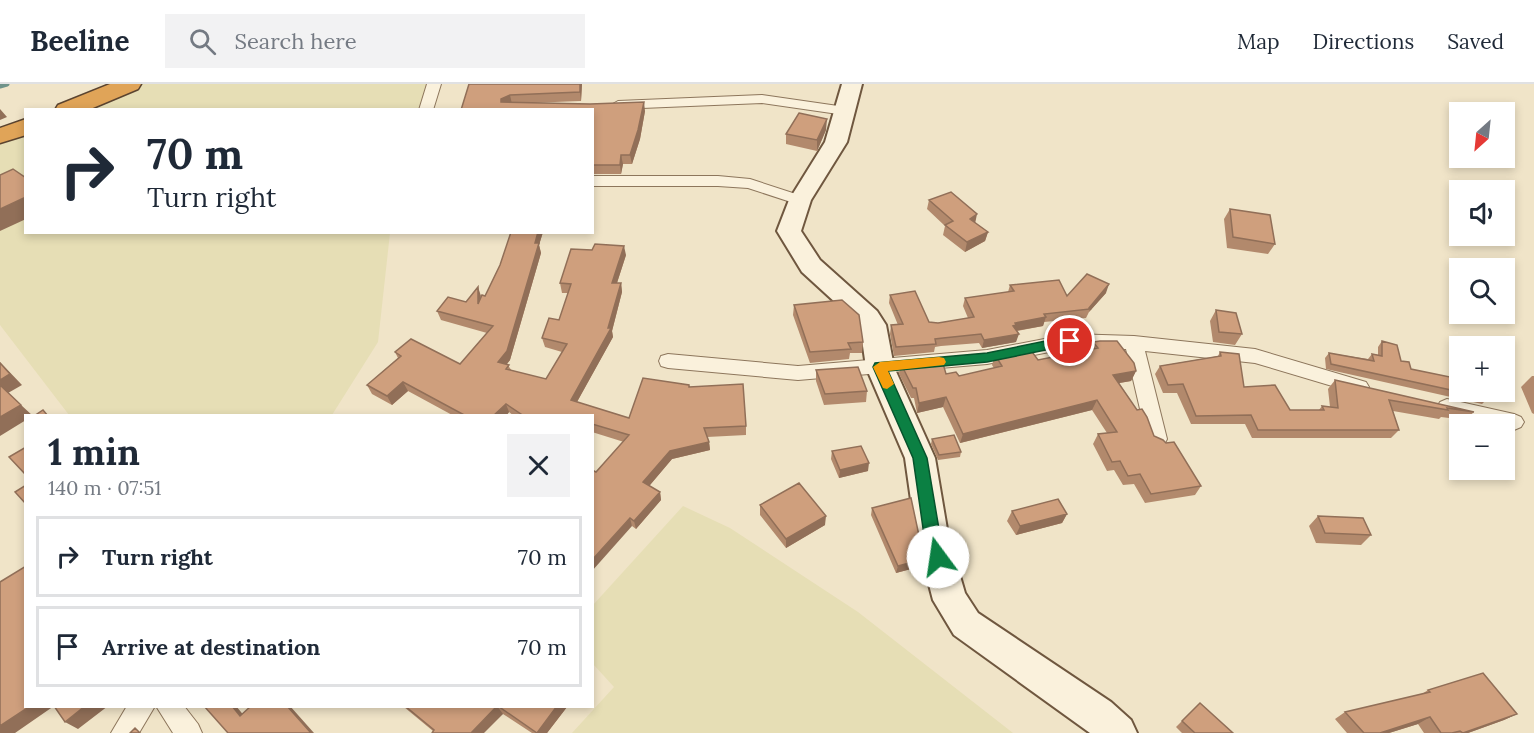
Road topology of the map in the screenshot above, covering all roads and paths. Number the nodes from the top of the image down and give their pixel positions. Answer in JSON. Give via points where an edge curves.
{"nodes":[{"id":1,"x":130,"y":84,"type":"edge"},
{"id":2,"x":434,"y":84,"type":"edge"},
{"id":3,"x":849,"y":97,"type":"edge"},
{"id":4,"x":607,"y":106,"type":"edge"},
{"id":5,"x":71,"y":108,"type":"edge"},
{"id":6,"x":427,"y":108,"type":"edge"},
{"id":7,"x":24,"y":127,"type":"edge"},
{"id":8,"x":0,"y":136,"type":"edge"},
{"id":9,"x":594,"y":182,"type":"edge"},
{"id":10,"x":800,"y":200,"type":"junction"},
{"id":11,"x":1134,"y":343,"type":"junction"},
{"id":12,"x":668,"y":361,"type":"dead end"},
{"id":13,"x":880,"y":367,"type":"junction"},
{"id":14,"x":1376,"y":390,"type":"edge"},
{"id":15,"x":1434,"y":404,"type":"edge"},
{"id":16,"x":1478,"y":414,"type":"edge"},
{"id":17,"x":1157,"y":439,"type":"edge"},
{"id":18,"x":142,"y":708,"type":"edge"},
{"id":19,"x":170,"y":708,"type":"edge"},
{"id":20,"x":124,"y":733,"type":"edge"},
{"id":21,"x":189,"y":733,"type":"edge"},
{"id":22,"x":1118,"y":733,"type":"edge"}],
"edges":[{"from":1,"to":5,"type":"highway"},
{"from":2,"to":6,"type":"street"},
{"from":3,"to":4,"type":"street"},
{"from":3,"to":10,"type":"street","via":[[836,142]]},
{"from":7,"to":8,"type":"highway"},
{"from":9,"to":10,"type":"street","via":[[718,181],[750,184]]},
{"from":10,"to":13,"type":"street","via":[[789,231],[811,266],[868,317]]},
{"from":11,"to":13,"type":"street","via":[[1070,341],[987,357]]},
{"from":11,"to":14,"type":"street","via":[[1255,356]]},
{"from":11,"to":17,"type":"street"},
{"from":12,"to":13,"type":"street","via":[[798,373]]},
{"from":13,"to":22,"type":"street","via":[[920,458],[932,535],[950,600],[966,624]]},
{"from":15,"to":16,"type":"street"},
{"from":18,"to":20,"type":"street"},
{"from":19,"to":21,"type":"street"}]}
